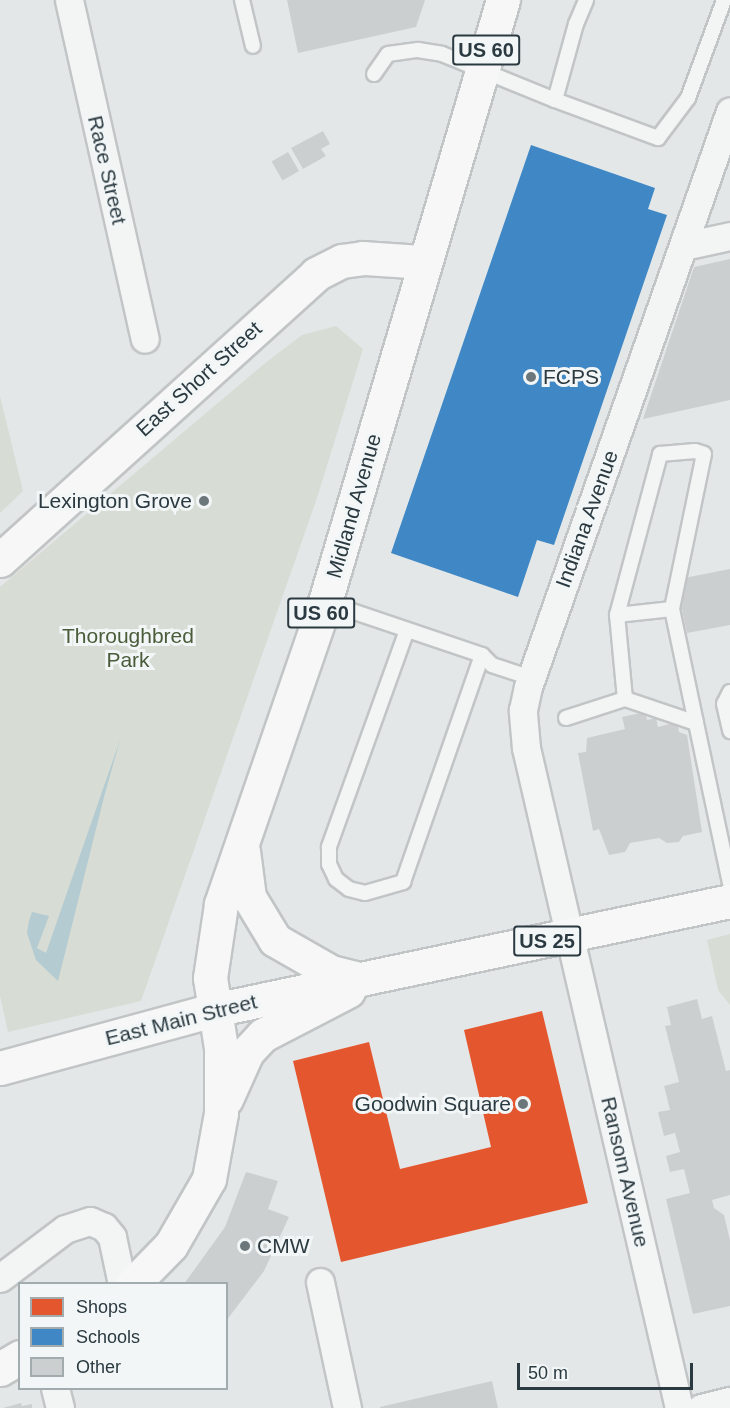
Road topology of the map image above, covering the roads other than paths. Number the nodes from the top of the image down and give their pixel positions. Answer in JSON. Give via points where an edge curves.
{"nodes":[{"id":1,"x":69,"y":0,"type":"edge"},
{"id":2,"x":242,"y":0,"type":"edge"},
{"id":3,"x":503,"y":0,"type":"edge"},
{"id":4,"x":586,"y":0,"type":"edge"},
{"id":5,"x":724,"y":0,"type":"edge"},
{"id":6,"x":253,"y":46,"type":"dead end"},
{"id":7,"x":480,"y":72,"type":"junction"},
{"id":8,"x":374,"y":74,"type":"dead end"},
{"id":9,"x":555,"y":100,"type":"junction"},
{"id":10,"x":730,"y":111,"type":"edge"},
{"id":11,"x":730,"y":236,"type":"edge"},
{"id":12,"x":684,"y":246,"type":"junction"},
{"id":13,"x":424,"y":262,"type":"junction"},
{"id":14,"x":145,"y":339,"type":"dead end"},
{"id":15,"x":0,"y":560,"type":"edge"},
{"id":16,"x":325,"y":602,"type":"junction"},
{"id":17,"x":672,"y":609,"type":"junction"},
{"id":18,"x":617,"y":615,"type":"junction"},
{"id":19,"x":407,"y":630,"type":"junction"},
{"id":20,"x":482,"y":655,"type":"junction"},
{"id":21,"x":531,"y":678,"type":"junction"},
{"id":22,"x":730,"y":692,"type":"edge"},
{"id":23,"x":625,"y":699,"type":"junction"},
{"id":24,"x":566,"y":718,"type":"dead end"},
{"id":25,"x":696,"y":723,"type":"junction"},
{"id":26,"x":730,"y":731,"type":"edge"},
{"id":27,"x":242,"y":834,"type":"junction"},
{"id":28,"x":730,"y":884,"type":"edge"},
{"id":29,"x":730,"y":901,"type":"edge"},
{"id":30,"x":571,"y":936,"type":"junction"},
{"id":31,"x":364,"y":980,"type":"junction"},
{"id":32,"x":214,"y":1010,"type":"junction"},
{"id":33,"x":0,"y":1068,"type":"edge"},
{"id":34,"x":221,"y":1113,"type":"junction"},
{"id":35,"x":0,"y":1278,"type":"edge"},
{"id":36,"x":122,"y":1282,"type":"edge"},
{"id":37,"x":135,"y":1282,"type":"edge"},
{"id":38,"x":320,"y":1282,"type":"dead end"},
{"id":39,"x":18,"y":1358,"type":"edge"},
{"id":40,"x":0,"y":1369,"type":"edge"},
{"id":41,"x":55,"y":1390,"type":"edge"},
{"id":42,"x":730,"y":1401,"type":"edge"},
{"id":43,"x":60,"y":1408,"type":"edge"},
{"id":44,"x":347,"y":1408,"type":"edge"},
{"id":45,"x":679,"y":1408,"type":"edge"},
{"id":46,"x":701,"y":1408,"type":"edge"}],
"edges":[{"from":1,"to":14,"type":"street","name":"Race Street"},
{"from":2,"to":6,"type":"lane"},
{"from":3,"to":7,"type":"main road","name":"Midland Avenue","number":"US 60"},
{"from":4,"to":9,"type":"lane"},
{"from":5,"to":9,"type":"lane","via":[[688,98],[658,138]]},
{"from":7,"to":8,"type":"lane","via":[[442,54],[418,50],[388,54]]},
{"from":7,"to":9,"type":"lane"},
{"from":7,"to":13,"type":"main road","name":"Midland Avenue","number":"US 60"},
{"from":10,"to":12,"type":"street","name":"Indiana Avenue"},
{"from":11,"to":12,"type":"street"},
{"from":12,"to":21,"type":"street","name":"Indiana Avenue"},
{"from":13,"to":15,"type":"main road","name":"East Short Street","via":[[363,258],[342,261],[316,274]]},
{"from":13,"to":16,"type":"main road","name":"Midland Avenue","number":"US 60"},
{"from":16,"to":19,"type":"lane"},
{"from":16,"to":27,"type":"main road","name":"Midland Avenue","number":"US 60"},
{"from":17,"to":18,"type":"lane"},
{"from":17,"to":18,"type":"lane","via":[[704,454],[695,451],[660,454],[657,460]]},
{"from":17,"to":25,"type":"lane"},
{"from":18,"to":23,"type":"lane"},
{"from":19,"to":20,"type":"lane"},
{"from":19,"to":20,"type":"lane","via":[[329,847],[329,864],[336,879],[349,889],[365,893],[403,882]]},
{"from":20,"to":21,"type":"lane","via":[[492,664]]},
{"from":21,"to":30,"type":"street","name":"Indiana Avenue","via":[[523,710],[526,748]]},
{"from":22,"to":26,"type":"lane","via":[[724,705]]},
{"from":23,"to":24,"type":"lane"},
{"from":23,"to":25,"type":"lane"},
{"from":25,"to":28,"type":"lane"},
{"from":27,"to":31,"type":"main road","name":"East Main Street","via":[[249,897],[275,940],[331,972]]},
{"from":27,"to":32,"type":"main road","name":"Midland Avenue","number":"US 60","via":[[214,936],[210,978]]},
{"from":29,"to":30,"type":"main road","name":"East Main Street","number":"US 25"},
{"from":30,"to":31,"type":"main road","name":"East Main Street","number":"US 25"},
{"from":30,"to":45,"type":"street","name":"Ransom Avenue"},
{"from":31,"to":32,"type":"main road","name":"East Main Street","number":"US 25"},
{"from":31,"to":34,"type":"main road","via":[[327,1005],[263,1035],[238,1068]]},
{"from":32,"to":33,"type":"main road","name":"East Main Street","number":"US 25"},
{"from":32,"to":34,"type":"main road","name":"Midland Avenue","via":[[221,1048]]},
{"from":34,"to":37,"type":"main road","via":[[209,1179],[192,1214],[171,1245]]},
{"from":35,"to":36,"type":"street","via":[[64,1229],[90,1221],[104,1227],[112,1238]]},
{"from":38,"to":44,"type":"street"},
{"from":39,"to":40,"type":"main road"},
{"from":41,"to":43,"type":"street"},
{"from":42,"to":46,"type":"street"}]}
